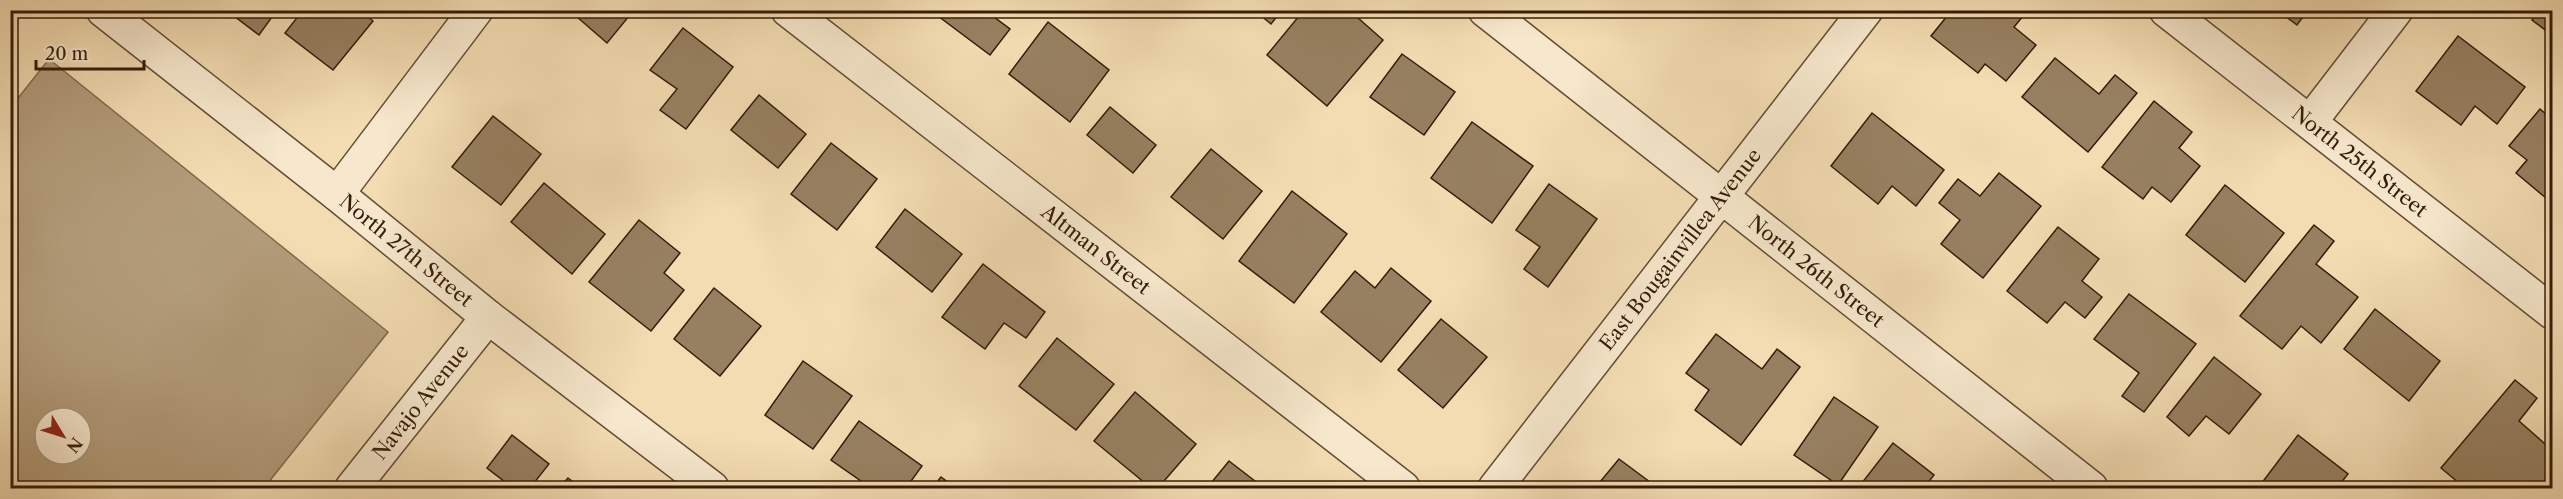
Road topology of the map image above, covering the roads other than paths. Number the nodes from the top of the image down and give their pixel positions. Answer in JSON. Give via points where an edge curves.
{"nodes":[{"id":1,"x":102,"y":10,"type":"edge"},
{"id":2,"x":476,"y":10,"type":"edge"},
{"id":3,"x":788,"y":10,"type":"edge"},
{"id":4,"x":1485,"y":10,"type":"edge"},
{"id":5,"x":1866,"y":10,"type":"edge"},
{"id":6,"x":2166,"y":10,"type":"edge"},
{"id":7,"x":2396,"y":10,"type":"edge"},
{"id":8,"x":2310,"y":122,"type":"junction"},
{"id":9,"x":337,"y":194,"type":"junction"},
{"id":10,"x":1721,"y":196,"type":"junction"},
{"id":11,"x":2553,"y":312,"type":"edge"},
{"id":12,"x":489,"y":317,"type":"junction"},
{"id":13,"x":352,"y":489,"type":"edge"},
{"id":14,"x":712,"y":489,"type":"edge"},
{"id":15,"x":1403,"y":489,"type":"edge"},
{"id":16,"x":1495,"y":489,"type":"edge"},
{"id":17,"x":2091,"y":489,"type":"edge"}],
"edges":[{"from":1,"to":9,"type":"street","name":"North 27th Street"},
{"from":2,"to":9,"type":"street"},
{"from":3,"to":15,"type":"street","name":"Altman Street"},
{"from":4,"to":10,"type":"street","name":"North 26th Street"},
{"from":5,"to":10,"type":"street","name":"East Bougainvillea Avenue"},
{"from":6,"to":8,"type":"street","name":"North 25th Street"},
{"from":7,"to":8,"type":"street"},
{"from":8,"to":11,"type":"street","name":"North 25th Street"},
{"from":9,"to":12,"type":"street","name":"North 27th Street"},
{"from":10,"to":16,"type":"street","name":"East Bougainvillea Avenue"},
{"from":10,"to":17,"type":"street","name":"North 26th Street"},
{"from":12,"to":13,"type":"street","name":"Navajo Avenue"},
{"from":12,"to":14,"type":"street","name":"North 27th Street"}]}
